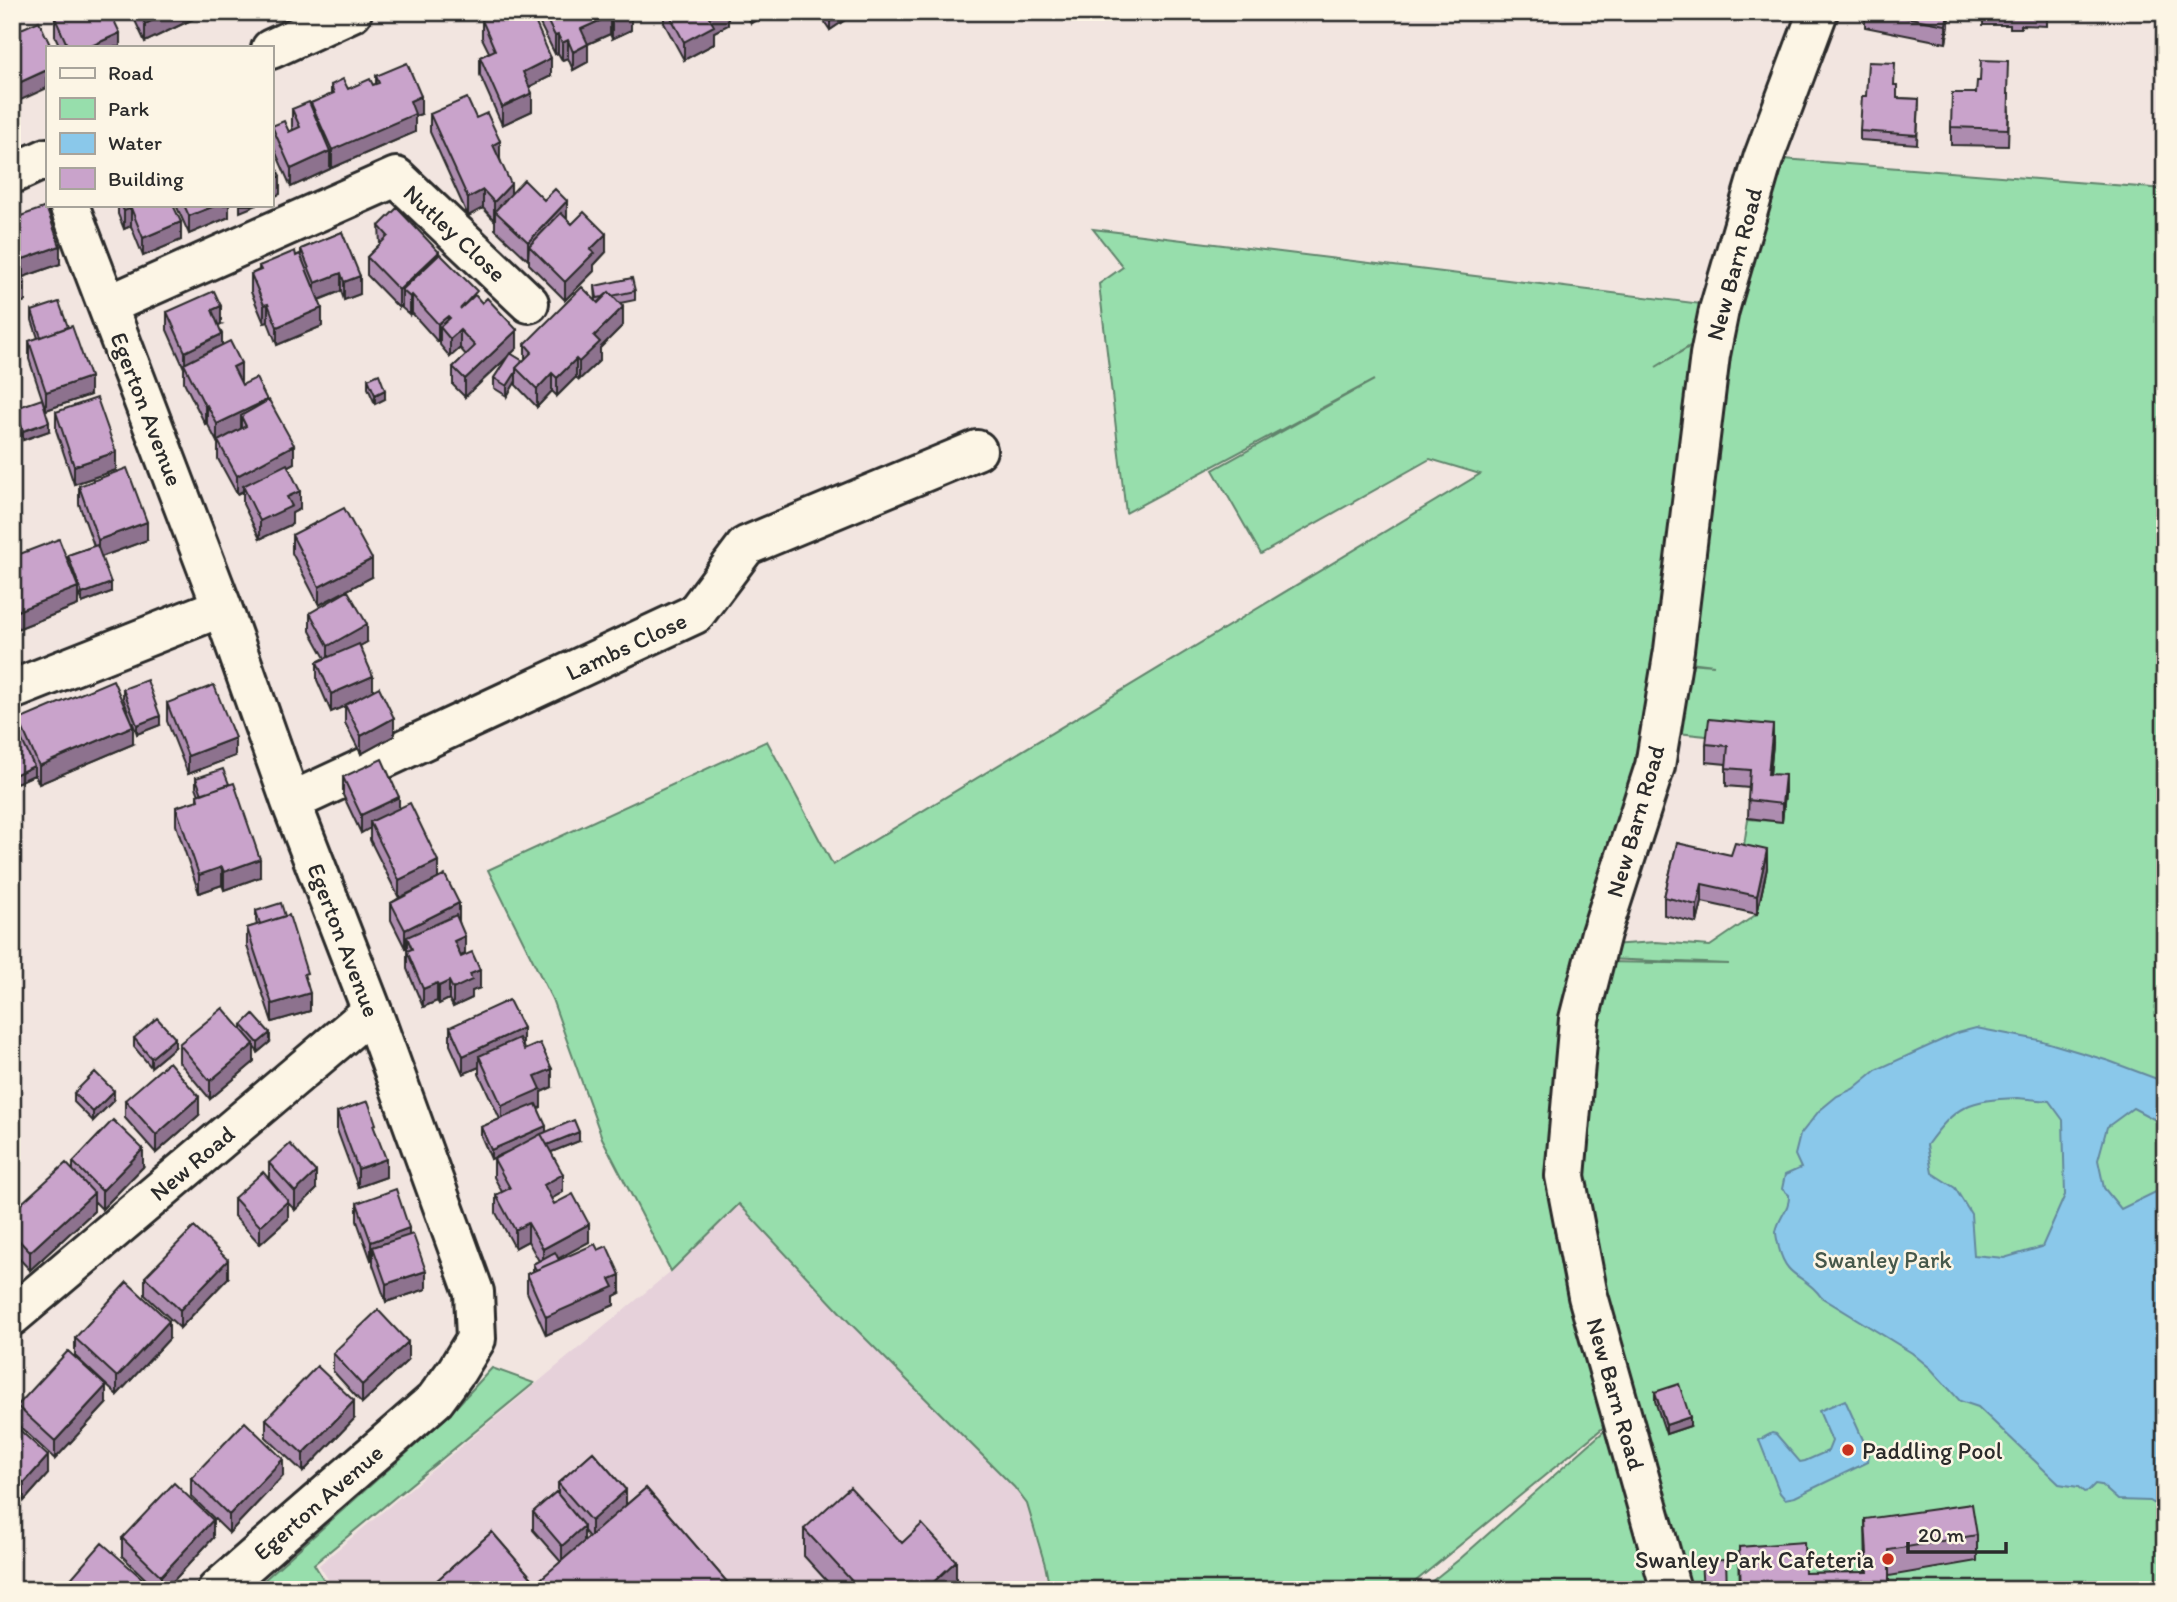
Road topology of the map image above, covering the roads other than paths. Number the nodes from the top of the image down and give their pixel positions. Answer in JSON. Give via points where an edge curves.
{"nodes":[{"id":1,"x":352,"y":12,"type":"edge"},
{"id":2,"x":1818,"y":12,"type":"edge"},
{"id":3,"x":273,"y":48,"type":"edge"},
{"id":4,"x":46,"y":158,"type":"edge"},
{"id":5,"x":12,"y":174,"type":"edge"},
{"id":6,"x":69,"y":206,"type":"edge"},
{"id":7,"x":529,"y":303,"type":"dead end"},
{"id":8,"x":108,"y":305,"type":"junction"},
{"id":9,"x":977,"y":450,"type":"dead end"},
{"id":10,"x":222,"y":607,"type":"junction"},
{"id":11,"x":12,"y":690,"type":"edge"},
{"id":12,"x":291,"y":802,"type":"junction"},
{"id":13,"x":372,"y":1011,"type":"junction"},
{"id":14,"x":15,"y":1307,"type":"edge"},
{"id":15,"x":217,"y":1590,"type":"edge"},
{"id":16,"x":1671,"y":1590,"type":"edge"}],
"edges":[{"from":1,"to":3,"type":"street"},
{"from":2,"to":16,"type":"street","name":"New Barn Road","via":[[1763,159],[1719,310],[1655,766],[1601,933],[1579,1019],[1565,1176],[1588,1296]]},
{"from":4,"to":5,"type":"street"},
{"from":6,"to":8,"type":"street","name":"Egerton Avenue"},
{"from":7,"to":8,"type":"street","name":"Nutley Close","via":[[396,177]]},
{"from":8,"to":10,"type":"street","name":"Egerton Avenue"},
{"from":9,"to":12,"type":"street","name":"Lambs Close","via":[[746,546],[695,614]]},
{"from":10,"to":11,"type":"street"},
{"from":10,"to":12,"type":"street","name":"Egerton Avenue"},
{"from":12,"to":13,"type":"street","name":"Egerton Avenue"},
{"from":13,"to":14,"type":"street","name":"New Road"},
{"from":13,"to":15,"type":"street","name":"Egerton Avenue","via":[[474,1292],[476,1339],[435,1399]]}]}
